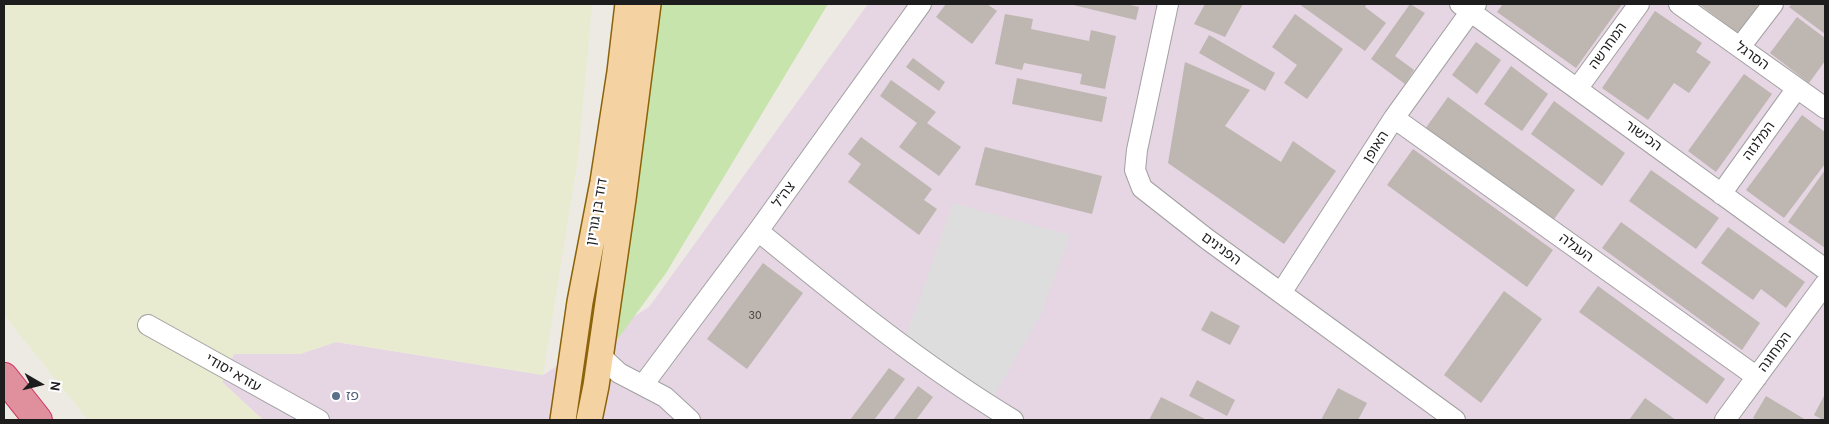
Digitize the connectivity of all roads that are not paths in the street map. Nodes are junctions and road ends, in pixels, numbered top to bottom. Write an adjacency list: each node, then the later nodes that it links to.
1 (628, 4): 26 (main road, דוד בן גוריון)
2 (648, 4): 20 (main road, דוד בן גוריון)
3 (921, 4): 15 (street, צה"ל)
4 (1168, 4): 18 (street, הפנינים)
5 (1639, 4): 11 (street, המחרשה)
6 (1679, 4): 9 (street, הסרגל)
7 (1773, 4): 9 (street)
8 (1469, 6): 11 (street, הכישור); 13 (street, האופן)
9 (1740, 47): 10 (street, הסרגל)
10 (1797, 88): 12 (street, הסרגל); 14 (street, המלגזה)
11 (1577, 89): 14 (street, הכישור)
12 (1825, 108)
13 (1394, 118): 18 (street, האופן); 22 (street, העגלה)
14 (1721, 194): 16 (street, הכישור)
15 (758, 232): 23 (street, צה"ל); 29 (street)
16 (1825, 269)
17 (1825, 284): 22 (street, המחוגה)
18 (1281, 293): 30 (street, הפנינים)
19 (148, 325): 25 (street, עזרא יסודי)
20 (604, 333): 23 (street); 27 (main road, דוד בן גוריון)
21 (4, 377): 24 (highway)
22 (1757, 377): 31 (street, המחוגה)
23 (643, 385): 28 (street)
24 (38, 420)
25 (319, 420)
26 (563, 420)
27 (589, 420)
28 (690, 420)
29 (1013, 420)
30 (1455, 420)
31 (1725, 420)

